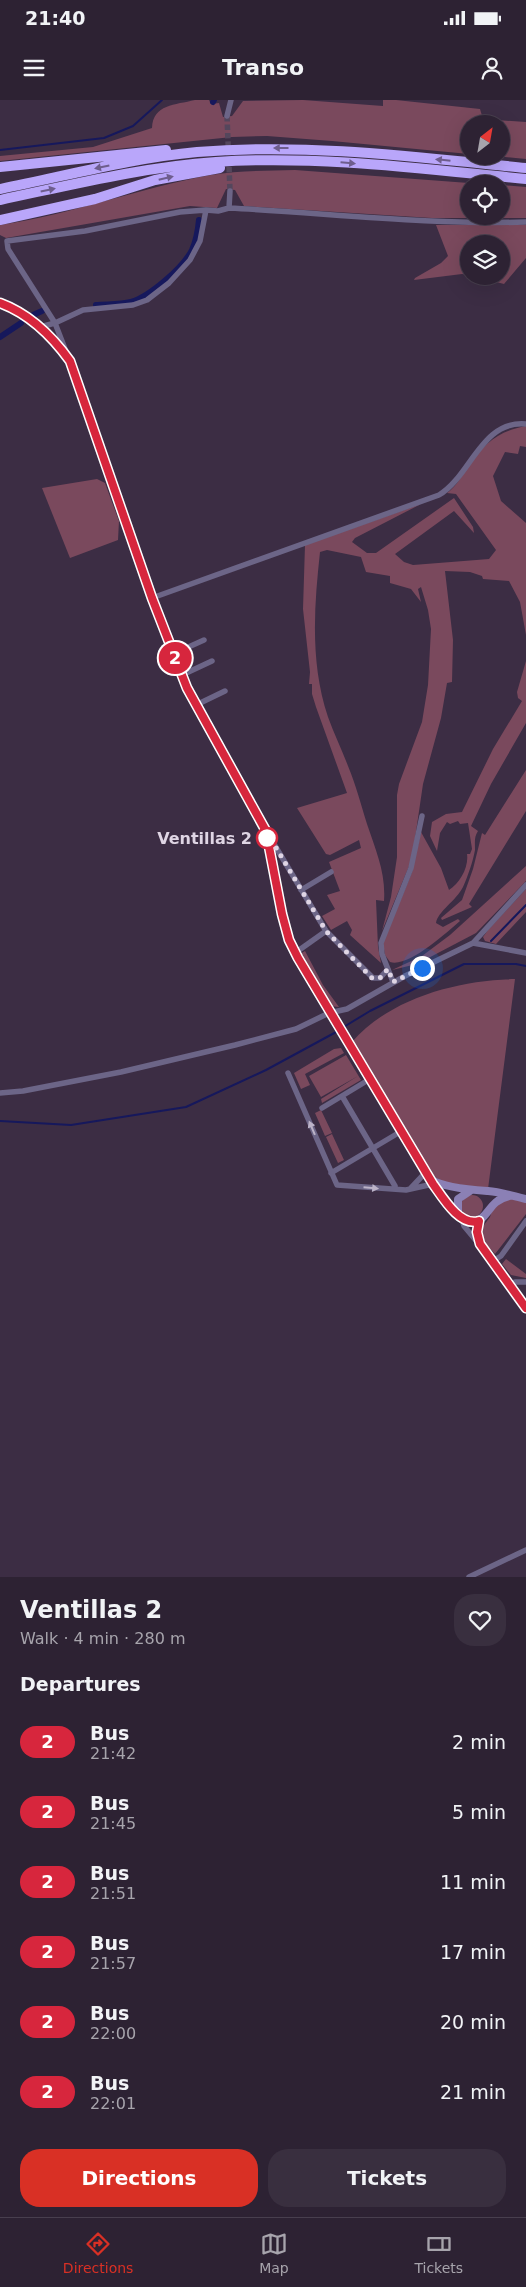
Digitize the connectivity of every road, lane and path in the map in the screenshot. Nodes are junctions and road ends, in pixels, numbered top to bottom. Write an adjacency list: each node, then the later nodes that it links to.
1 (231, 100): 2 (street)
2 (227, 116)
3 (215, 151): 5 (highway); 6 (highway, one-way to 3); 8 (highway, one-way to 8)
4 (271, 160): 7 (highway, one-way to 7); 10 (highway, one-way to 4); 13 (highway, one-way to 4)
5 (0, 167)
6 (526, 168)
7 (526, 179)
8 (0, 189)
9 (230, 191): 11 (street)
10 (0, 200)
11 (229, 208): 12 (street); 14 (street)
12 (206, 210): 16 (street); 16 (street)
13 (0, 220)
14 (526, 222)
15 (0, 303): 17 (street)
16 (55, 323): 17 (street); 18 (street)
17 (40, 327): 18 (street)
18 (70, 361): 20 (street)
19 (526, 424): 20 (street)
20 (152, 598): 22 (street)
21 (204, 640): 22 (street)
22 (173, 654): 24 (street)
23 (212, 661): 24 (street)
24 (182, 675): 26 (street)
25 (225, 690): 26 (street)
26 (196, 705): 28 (street)
27 (422, 816): 36 (street)
28 (266, 831): 31 (street); 34 (street)
29 (331, 872): 31 (street)
30 (526, 885): 33 (street)
31 (301, 890): 32 (street)
32 (326, 931): 34 (street); 36 (street)
33 (473, 943): 35 (street); 37 (street)
34 (295, 953): 38 (street)
35 (526, 953)
36 (388, 969): 37 (street)
37 (393, 982): 38 (street)
38 (330, 1015): 41 (street); 44 (street)
39 (288, 1072): 46 (street, one-way to 39)
40 (365, 1082): 42 (street)
41 (0, 1093)
42 (342, 1096): 43 (street); 45 (street)
43 (322, 1108)
44 (400, 1132): 45 (street); 47 (street)
45 (373, 1148): 46 (street); 48 (street)
46 (331, 1173): 49 (street, one-way to 49)
47 (430, 1178): 49 (street); 49 (street); 50 (street); 54 (street)
48 (395, 1186)
49 (408, 1190)
50 (474, 1192): 51 (street); 53 (street); 54 (street)
51 (509, 1196): 52 (street); 53 (street)
52 (526, 1199)
53 (487, 1210): 55 (street)
54 (460, 1216): 55 (street); 57 (street)
55 (479, 1221): 57 (street)
56 (526, 1221): 58 (street)
57 (480, 1244): 58 (street)
58 (493, 1260): 60 (street)
59 (526, 1282): 60 (street)
60 (510, 1284): 61 (street)
61 (526, 1308)
62 (526, 1550): 63 (street)
63 (469, 1577)

